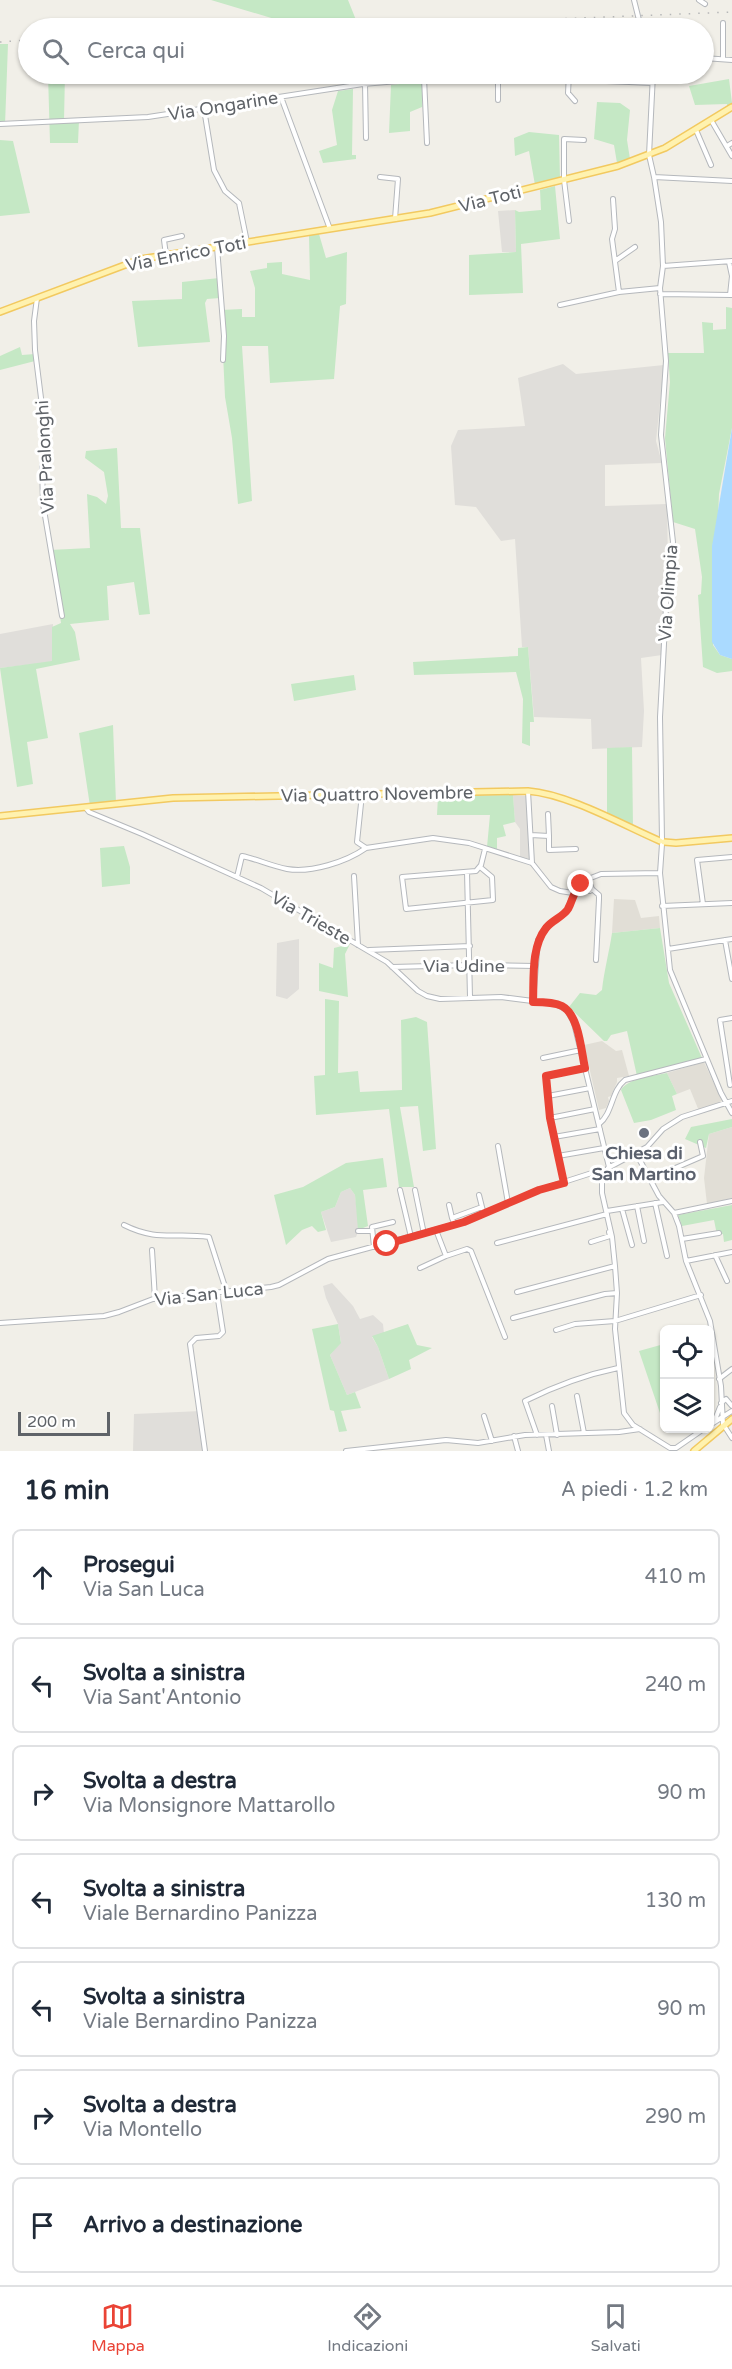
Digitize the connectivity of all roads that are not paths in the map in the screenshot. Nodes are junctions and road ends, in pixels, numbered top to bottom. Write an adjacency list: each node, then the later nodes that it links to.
1 (634, 0): 4 (street)
2 (699, 0): 3 (street)
3 (705, 4)
4 (638, 18)
5 (723, 23): 7 (street)
6 (714, 59): 7 (street)
7 (723, 59): 8 (street)
8 (732, 60)
9 (359, 84): 15 (street, Via Ongarine)
10 (365, 84): 23 (street)
11 (424, 84): 25 (street)
12 (498, 84): 16 (street)
13 (568, 84): 17 (street)
14 (652, 84): 28 (street, Via Olimpia)
15 (281, 97): 19 (street, Via Ongarine); 38 (street)
16 (498, 100)
17 (575, 101)
18 (732, 108): 20 (main road, Via Toti)
19 (204, 109): 21 (street, Via Ongarine); 40 (street)
20 (711, 120): 22 (main road, Via Toti); 27 (street)
21 (0, 124)
22 (696, 130): 28 (main road, Via Toti); 30 (street)
23 (366, 138)
24 (584, 140): 33 (street)
25 (427, 143)
26 (732, 143): 27 (street)
27 (727, 146): 29 (street)
28 (649, 155): 32 (street, Via Olimpia); 33 (main road, Via Toti)
29 (732, 156)
30 (711, 165)
31 (380, 177): 36 (street)
32 (654, 177): 34 (street); 46 (street, Via Olimpia)
33 (564, 180): 36 (main road, Via Toti); 37 (street)
34 (732, 181)
35 (613, 199): 44 (street)
36 (395, 219): 38 (main road, Via Toti)
37 (569, 221)
38 (329, 230): 40 (main road, Via Enrico Toti)
39 (182, 236): 43 (street)
40 (247, 242): 41 (main road, Via Enrico Toti)
41 (217, 247): 43 (main road, Via Enrico Toti); 54 (street)
42 (635, 247): 44 (street)
43 (166, 255): 51 (main road, Via Enrico Toti)
44 (615, 261): 48 (street)
45 (730, 262): 46 (street); 50 (street)
46 (663, 266): 47 (street, Via Olimpia)
47 (660, 288): 48 (street); 49 (street, Via Olimpia)
48 (619, 292): 52 (street)
49 (660, 294): 50 (street); 66 (street, Via Olimpia)
50 (731, 295)
51 (37, 298): 53 (main road, Via Enrico Toti); 55 (street, Via Pralonghi)
52 (560, 305)
53 (0, 312)
54 (223, 360)
55 (62, 616)
56 (528, 791): 57 (main road, Via Quattro Novembre); 63 (street); 66 (main road, Via Quattro Novembre)
57 (362, 794): 59 (main road, Via Quattro Novembre); 67 (street)
58 (85, 807): 59 (main road, Via Quattro Novembre); 61 (street, Via Trieste); 62 (main road)
59 (92, 807): 61 (street, Via Trieste)
60 (548, 814): 64 (street)
61 (98, 815): 76 (street, Via Trieste)
62 (0, 816)
63 (531, 836): 64 (street); 71 (street)
64 (549, 836): 69 (street)
65 (732, 838): 66 (main road, Via Quattro Novembre)
66 (662, 842): 74 (street, Via Olimpia)
67 (366, 848): 68 (street); 76 (street)
68 (485, 849): 71 (street); 72 (street)
69 (576, 849)
70 (732, 857): 83 (street)
71 (532, 863): 80 (street)
72 (480, 867): 73 (street); 82 (street)
73 (467, 872): 82 (street); 82 (street)
74 (660, 873): 77 (street); 84 (street, Via Olimpia)
75 (354, 876): 87 (street)
76 (237, 878): 87 (street, Via Trieste)
77 (588, 879): 78 (street); 79 (street)
78 (579, 886): 79 (street); 80 (street)
79 (592, 889): 91 (street)
80 (573, 893): 93 (street)
81 (732, 903): 83 (street)
82 (469, 904): 88 (street)
83 (703, 904): 84 (street)
84 (662, 906): 89 (street, Via Olimpia)
85 (732, 939): 86 (street)
86 (725, 940): 89 (street); 95 (street)
87 (358, 945): 90 (street, Via Trieste)
88 (470, 946): 90 (street); 92 (street)
89 (668, 949): 101 (street, Via Olimpia)
90 (368, 951): 94 (street, Via Trieste)
91 (596, 960)
92 (471, 965): 93 (street, Via Udine); 94 (street, Via Udine); 96 (street)
93 (535, 966): 97 (street)
94 (392, 967): 96 (street, Via Trieste)
95 (732, 978)
96 (470, 997): 97 (street, Via Trieste)
97 (533, 1002): 99 (street, Via Trieste)
98 (732, 1018): 103 (street)
99 (581, 1050): 100 (street); 102 (street)
100 (543, 1058)
101 (706, 1059): 105 (street, Via Olimpia); 112 (street)
102 (585, 1068): 104 (street); 106 (street)
103 (731, 1085): 105 (street)
104 (590, 1088): 106 (street); 109 (street)
105 (719, 1089): 108 (street, Via Olimpia)
106 (548, 1096): 111 (street)
107 (732, 1101): 108 (street, Via San Luca)
108 (726, 1103): 110 (street, Via Olimpia); 117 (street, Via San Luca)
109 (596, 1109): 111 (street); 112 (street)
110 (732, 1113)
111 (550, 1118): 113 (street)
112 (599, 1126): 113 (street); 116 (street)
113 (554, 1137): 119 (street)
114 (700, 1142): 123 (street)
115 (498, 1146): 130 (street)
116 (604, 1148): 118 (street); 119 (street)
117 (636, 1153): 120 (street, Via San Luca); 123 (street)
118 (606, 1155): 120 (street); 121 (street)
119 (558, 1156): 124 (street)
120 (614, 1164): 121 (street, Via San Luca)
121 (608, 1167): 122 (street, Via San Luca)
122 (602, 1173): 124 (street, Via San Luca); 136 (street)
123 (650, 1179): 129 (street)
124 (564, 1183): 130 (street, Via San Luca)
125 (400, 1190): 148 (street)
126 (415, 1190): 147 (street)
127 (479, 1195): 134 (street)
128 (732, 1201): 137 (street)
129 (663, 1202): 131 (street); 137 (street)
130 (508, 1203): 138 (street, Via San Luca)
131 (655, 1203): 133 (street); 159 (street)
132 (449, 1205): 139 (street)
133 (637, 1206): 135 (street); 150 (street)
134 (482, 1207): 138 (street); 139 (street)
135 (622, 1209): 136 (street); 153 (street)
136 (606, 1213): 151 (street); 152 (street); 161 (street)
137 (674, 1213): 149 (street)
138 (484, 1214): 142 (street, Via San Luca)
139 (452, 1218): 142 (street)
140 (393, 1222): 145 (street)
141 (124, 1225): 166 (street)
142 (455, 1225): 143 (street, Via San Luca)
143 (436, 1230): 147 (street, Via San Luca); 158 (street)
144 (358, 1231): 145 (street)
145 (370, 1231): 154 (street)
146 (719, 1233): 149 (street)
147 (424, 1234): 148 (street, Via San Luca)
148 (411, 1237): 154 (street, Via San Luca)
149 (682, 1239): 160 (street)
150 (644, 1241)
151 (591, 1242)
152 (497, 1243)
153 (632, 1245)
154 (374, 1247): 166 (street, Via San Luca)
155 (152, 1250): 169 (street)
156 (732, 1252): 157 (street)
157 (715, 1255): 160 (street); 163 (street)
158 (446, 1256): 162 (street); 174 (street)
159 (667, 1256)
160 (686, 1261): 168 (street)
161 (615, 1266): 164 (street); 167 (street)
162 (420, 1268)
163 (727, 1281)
164 (517, 1292)
165 (217, 1293): 166 (street, Via San Luca); 169 (street, Via San Luca); 196 (street)
166 (227, 1293)
167 (617, 1293): 170 (street); 171 (street)
168 (701, 1295): 171 (street); 177 (street)
169 (155, 1299): 172 (street, Via San Luca)
170 (513, 1318)
171 (615, 1321): 173 (street); 175 (street)
172 (0, 1323)
173 (556, 1330)
174 (505, 1337)
175 (618, 1368): 187 (street); 190 (street)
176 (732, 1369): 177 (street)
177 (719, 1379): 178 (street)
178 (721, 1388): 180 (street); 181 (street)
179 (577, 1396): 188 (street)
180 (721, 1405): 181 (street); 184 (street); 185 (street)
181 (731, 1405): 184 (street)
182 (552, 1406): 192 (street)
183 (484, 1416): 195 (street)
184 (726, 1417): 186 (main road)
185 (714, 1420)
186 (723, 1426): 194 (street); 200 (main road)
187 (641, 1429): 188 (street); 189 (street)
188 (584, 1433): 192 (street)
189 (698, 1433)
190 (537, 1435): 191 (street); 193 (street)
191 (546, 1435): 192 (street); 199 (street)
192 (557, 1435)
193 (514, 1436): 195 (street); 198 (street)
194 (732, 1438)
195 (492, 1441): 197 (street)
196 (205, 1451)
197 (346, 1451)
198 (518, 1451)
199 (549, 1451)
200 (694, 1451)

